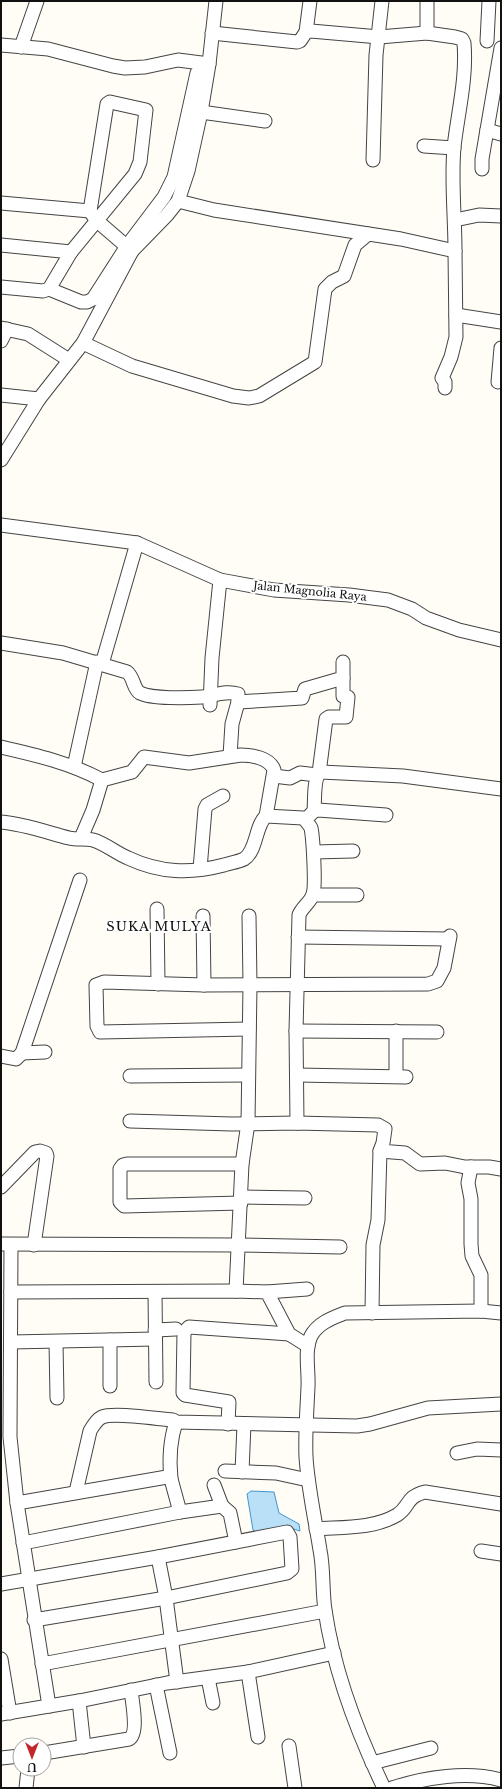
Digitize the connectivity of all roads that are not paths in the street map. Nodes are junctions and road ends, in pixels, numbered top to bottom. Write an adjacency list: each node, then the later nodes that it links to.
1 (37, 1): 15 (street)
2 (216, 1): 8 (street)
3 (310, 1): 7 (street)
4 (382, 1): 10 (street)
5 (427, 1): 9 (street)
6 (489, 1): 11 (street)
7 (306, 32): 8 (street); 10 (street)
8 (212, 33): 17 (street)
9 (427, 33): 10 (street); 12 (street)
10 (379, 37): 25 (street)
11 (487, 41): 12 (street); 14 (street)
12 (464, 43): 24 (street)
13 (1, 44): 15 (street)
14 (501, 44)
15 (21, 47): 17 (street)
16 (501, 48): 21 (street)
17 (209, 64): 19 (street)
18 (197, 73): 34 (street)
19 (201, 112): 20 (street); 27 (street)
20 (265, 121)
21 (487, 130): 22 (street); 26 (street)
22 (501, 134)
23 (424, 146): 24 (street)
24 (454, 148): 31 (street)
25 (373, 160)
26 (482, 169)
27 (178, 201): 32 (street); 34 (street)
28 (1, 203): 29 (street)
29 (93, 216): 29 (street); 34 (street); 36 (street)
30 (501, 216): 31 (street)
31 (455, 220): 35 (street)
32 (368, 234): 35 (street); 43 (street)
33 (1, 245): 36 (street)
34 (129, 249): 38 (street); 43 (street)
35 (455, 251): 39 (street)
36 (70, 252): 38 (street)
37 (1, 287): 38 (street)
38 (49, 289)
39 (456, 315): 40 (street); 47 (street)
40 (501, 322)
41 (4, 329): 42 (street); 45 (street)
42 (1, 341)
43 (83, 343): 45 (street)
44 (501, 348): 46 (street)
45 (70, 360): 49 (street)
46 (498, 382)
47 (445, 388)
48 (1, 395): 49 (street)
49 (39, 399): 50 (street)
50 (1, 459)
51 (1, 525): 52 (street, Jalan Magnolia Raya)
52 (137, 544): 53 (street, Jalan Magnolia Raya); 57 (street)
53 (220, 580): 54 (street, Jalan Magnolia Raya); 59 (street)
54 (501, 640)
55 (1, 643): 57 (street)
56 (343, 662): 58 (street)
57 (100, 663): 59 (street); 63 (street)
58 (343, 678): 60 (street); 64 (street)
59 (210, 700): 60 (street)
60 (238, 702): 62 (street)
61 (1, 747): 63 (street)
62 (230, 756): 65 (street); 66 (street)
63 (74, 767): 66 (street)
64 (318, 774): 65 (street); 67 (street); 70 (street)
65 (274, 776): 69 (street)
66 (102, 780): 73 (street)
67 (501, 789)
68 (223, 796): 76 (street)
69 (266, 816): 70 (street); 76 (street)
70 (310, 816): 71 (street); 75 (street)
71 (386, 816)
72 (1, 822): 73 (street)
73 (81, 838): 76 (street)
74 (353, 851): 75 (street)
75 (314, 852): 78 (street)
76 (200, 869)
77 (80, 880): 93 (street)
78 (313, 895): 79 (street); 83 (street)
79 (356, 895)
80 (157, 909): 84 (street)
81 (203, 916): 86 (street)
82 (249, 916): 87 (street)
83 (298, 937): 85 (street); 85 (street)
84 (158, 984): 86 (street); 88 (street)
85 (297, 984): 87 (street); 89 (street)
86 (204, 985): 87 (street)
87 (250, 985): 88 (street)
88 (249, 1029): 95 (street)
89 (296, 1031): 90 (street); 96 (street)
90 (396, 1031): 91 (street); 96 (street)
91 (437, 1032)
92 (45, 1052): 93 (street)
93 (22, 1053): 94 (street)
94 (1, 1056)
95 (248, 1075): 97 (street); 99 (street)
96 (297, 1075): 100 (street)
97 (130, 1076)
98 (130, 1121): 99 (street)
99 (248, 1123): 100 (street); 102 (street)
100 (297, 1123): 101 (street)
101 (380, 1151): 103 (street); 118 (street)
102 (242, 1164): 107 (street); 107 (street)
103 (472, 1167): 104 (street); 117 (street)
104 (501, 1169)
105 (1, 1187): 109 (street)
106 (305, 1198): 107 (street)
107 (241, 1200): 110 (street)
108 (6, 1245): 109 (street); 114 (street)
109 (34, 1245): 110 (street)
110 (237, 1245): 111 (street); 113 (street)
111 (340, 1247)
112 (307, 1289): 116 (street)
113 (236, 1291): 115 (street); 116 (street)
114 (11, 1292): 115 (street); 124 (street)
115 (155, 1292): 121 (street)
116 (267, 1292): 122 (street)
117 (481, 1311): 118 (street); 119 (street)
118 (372, 1313): 126 (street)
119 (501, 1313)
120 (176, 1329): 121 (street)
121 (155, 1334): 123 (street); 127 (street)
122 (289, 1334): 126 (street); 133 (street)
123 (110, 1340): 125 (street); 128 (street)
124 (11, 1342): 125 (street); 135 (street)
125 (56, 1342): 129 (street)
126 (308, 1346): 132 (street)
127 (156, 1382)
128 (110, 1386)
129 (57, 1398)
130 (501, 1404): 132 (street)
131 (176, 1422): 133 (street); 140 (street); 143 (street)
132 (305, 1423): 134 (street); 141 (street)
133 (228, 1424): 134 (street)
134 (244, 1424): 139 (street)
135 (6, 1437): 145 (street)
136 (501, 1450): 137 (street)
137 (457, 1453)
138 (225, 1471): 139 (street)
139 (242, 1472): 141 (street)
140 (171, 1479): 143 (street); 149 (street)
141 (308, 1480): 150 (street)
142 (214, 1485): 147 (street)
143 (76, 1492): 145 (street)
144 (415, 1495): 146 (street); 148 (street); 150 (street)
145 (17, 1503): 152 (street)
146 (501, 1504)
147 (222, 1506): 149 (street); 151 (street)
148 (501, 1510)
149 (180, 1512): 152 (street)
150 (316, 1529): 159 (street)
151 (236, 1542): 155 (street); 158 (street)
152 (23, 1543): 156 (street)
153 (481, 1551): 154 (street)
154 (501, 1554)
155 (158, 1558): 156 (street); 158 (street)
156 (28, 1580): 157 (street); 160 (street)
157 (1, 1584)
158 (166, 1598): 160 (street); 161 (street)
159 (325, 1611): 161 (street); 162 (street)
160 (34, 1620): 164 (street)
161 (172, 1638): 164 (street); 167 (street)
162 (334, 1653): 165 (street); 182 (street)
163 (1, 1659): 173 (street)
164 (42, 1664): 172 (street)
165 (248, 1672): 166 (street); 174 (street)
166 (208, 1678): 167 (street); 171 (street)
167 (177, 1682): 168 (street)
168 (156, 1685): 169 (street); 179 (street)
169 (131, 1690): 170 (street); 176 (street)
170 (79, 1701): 172 (street); 176 (street)
171 (213, 1703)
172 (49, 1706): 173 (street)
173 (6, 1713)
174 (258, 1737)
175 (289, 1746): 186 (street)
176 (84, 1747): 178 (street)
177 (431, 1748): 182 (street)
178 (52, 1752)
179 (170, 1753)
180 (12, 1757): 181 (street)
181 (1, 1758)
182 (372, 1763): 187 (street)
183 (27, 1777): 185 (street)
184 (501, 1780): 188 (street)
185 (26, 1788)
186 (295, 1788)
187 (384, 1788)
188 (392, 1788)

